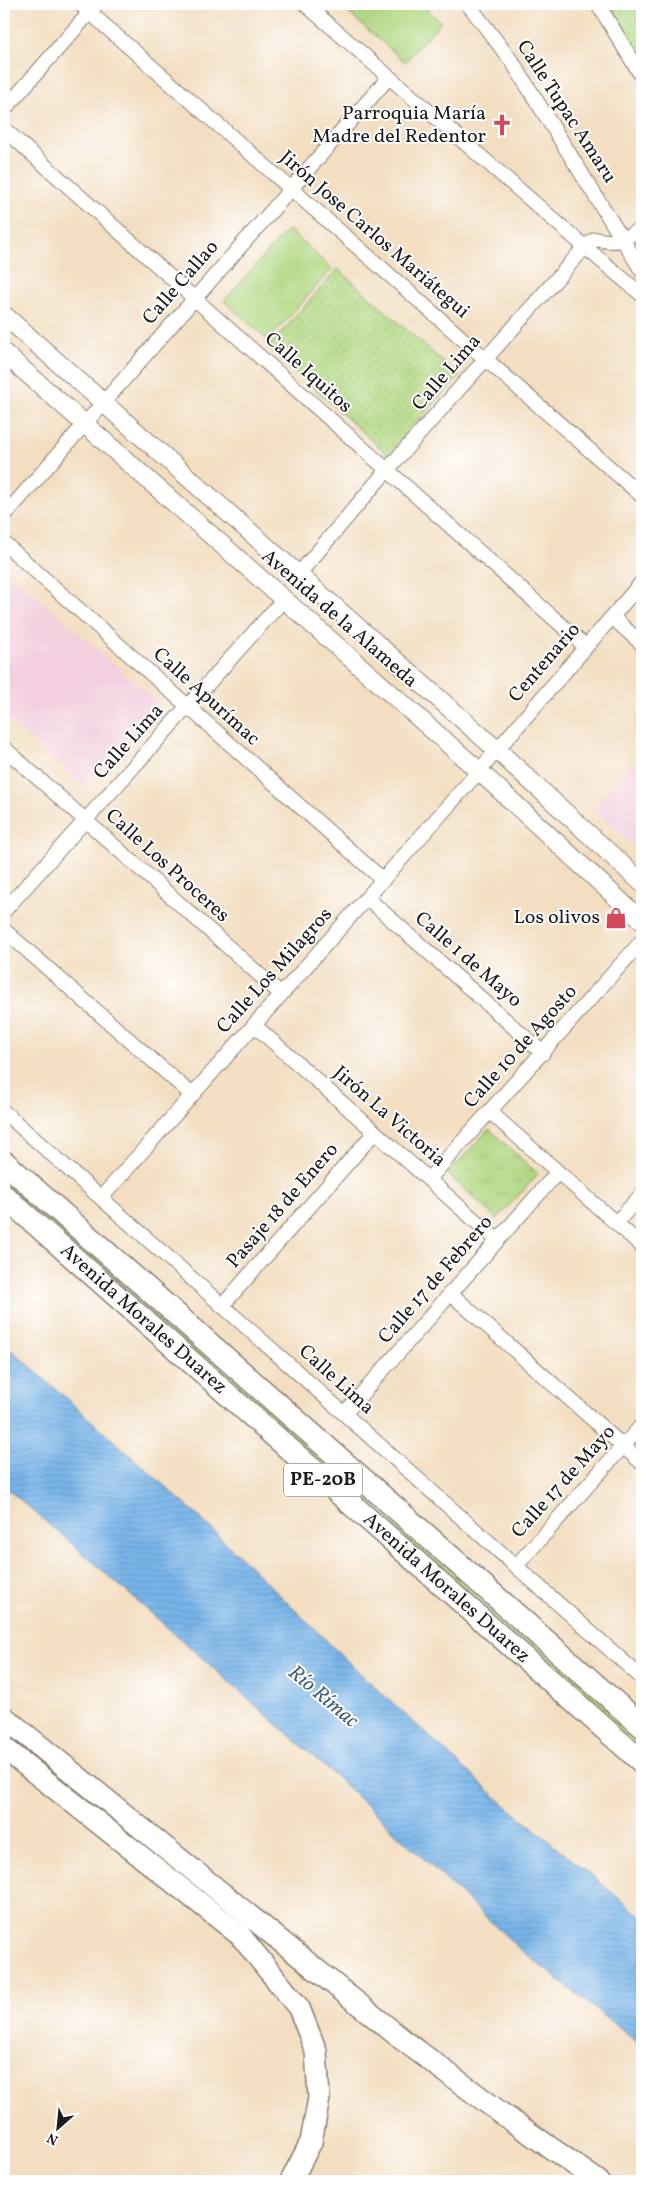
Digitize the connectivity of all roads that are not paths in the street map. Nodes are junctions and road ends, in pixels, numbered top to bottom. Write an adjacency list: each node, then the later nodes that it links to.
1 (305, 4): 5 (street)
2 (468, 4): 11 (street, Calle Tupac Amaru)
3 (600, 5): 6 (street)
4 (89, 7): 7 (street); 9 (street, Jirón Jose Carlos Mariátegui)
5 (389, 77): 9 (street, Calle Callao); 12 (street)
6 (642, 77)
7 (4, 110)
8 (4, 129): 15 (street, Calle Iquitos)
9 (291, 189): 15 (street, Calle Callao); 18 (street, Jirón Jose Carlos Mariátegui)
10 (642, 228): 11 (street)
11 (623, 239): 12 (street); 13 (street, Calle Tupac Amaru)
12 (585, 247): 14 (street); 18 (street, Calle Lima)
13 (642, 271)
14 (642, 294)
15 (195, 299): 19 (street, Calle Callao); 21 (street, Calle Iquitos)
16 (4, 315): 19 (street, Avenida de la Alameda)
17 (4, 353): 20 (street, Avenida de la Alameda)
18 (485, 359): 21 (street, Calle Lima); 22 (street, Jirón Jose Carlos Mariátegui)
19 (103, 402): 20 (street, Calle Callao); 25 (street, Avenida de la Alameda)
20 (84, 424): 23 (street, Calle Callao); 27 (street, Avenida de la Alameda)
21 (387, 470): 25 (street, Calle Lima); 30 (street, Calle Iquitos)
22 (642, 496)
23 (4, 516)
24 (4, 543): 31 (street, Calle Apurímac)
25 (298, 575): 33 (street, Avenida de la Alameda)
26 (642, 582): 28 (street, Centenario)
27 (284, 599): 31 (street, Calle Lima); 34 (street, Avenida de la Alameda)
28 (612, 617): 29 (street); 30 (street, Centenario)
29 (642, 644)
30 (586, 647): 33 (street, Centenario)
31 (187, 707): 35 (street, Calle Lima); 36 (street, Calle Apurímac)
32 (4, 748): 35 (street, Calle Los Proceres)
33 (497, 750): 34 (street, Centenario); 37 (street, Avenida de la Alameda)
34 (479, 771): 36 (street, Calle Los Milagros); 40 (street, Avenida de la Alameda)
35 (85, 820): 39 (street, Calle Lima); 43 (street, Calle Los Proceres)
36 (382, 880): 38 (street, Calle Los Milagros)
37 (642, 883)
38 (367, 898): 43 (street, Calle Los Milagros); 45 (street, Calle 1 de Mayo)
39 (4, 911)
40 (642, 921)
41 (4, 930): 46 (street)
42 (642, 941): 45 (street, Calle 10 de Agosto)
43 (281, 994): 44 (street, Calle Los Milagros)
44 (254, 1025): 46 (street, Calle Los Milagros); 49 (street, Jirón La Victoria)
45 (543, 1053): 48 (street, Calle 10 de Agosto)
46 (192, 1095): 55 (street, Calle Los Milagros)
47 (4, 1112): 55 (street, Calle Lima)
48 (490, 1112): 51 (street); 52 (street, Calle 10 de Agosto)
49 (375, 1132): 52 (street, Jirón La Victoria); 60 (street, Pasaje 18 de Enero)
50 (4, 1162): 67 (highway, Avenida Morales Duarez / PE-20B)
51 (558, 1172): 56 (street); 57 (street, Calle 17 de Febrero)
52 (429, 1179): 57 (street, Jirón La Victoria)
53 (642, 1194): 56 (street)
54 (4, 1196): 72 (highway, Avenida Morales Duarez / PE-20B)
55 (101, 1198): 60 (street, Calle Lima)
56 (616, 1224): 58 (street)
57 (498, 1240): 59 (street, Calle 17 de Febrero)
58 (642, 1246)
59 (450, 1294): 61 (street, Calle 17 de Febrero); 63 (street)
60 (222, 1306): 61 (street, Calle Lima)
61 (344, 1414): 65 (street, Calle Lima)
62 (642, 1425): 63 (street, Calle 17 de Mayo)
63 (623, 1446): 64 (street); 65 (street, Calle 17 de Mayo)
64 (642, 1462)
65 (516, 1566): 66 (street, Calle Lima)
66 (642, 1678)
67 (593, 1683): 68 (highway); 70 (highway, Avenida Morales Duarez / PE-20B)
68 (642, 1706)
69 (4, 1717): 74 (main road)
70 (642, 1726)
71 (4, 1748): 73 (main road)
72 (642, 1762)
73 (290, 2181)
74 (598, 2181)

